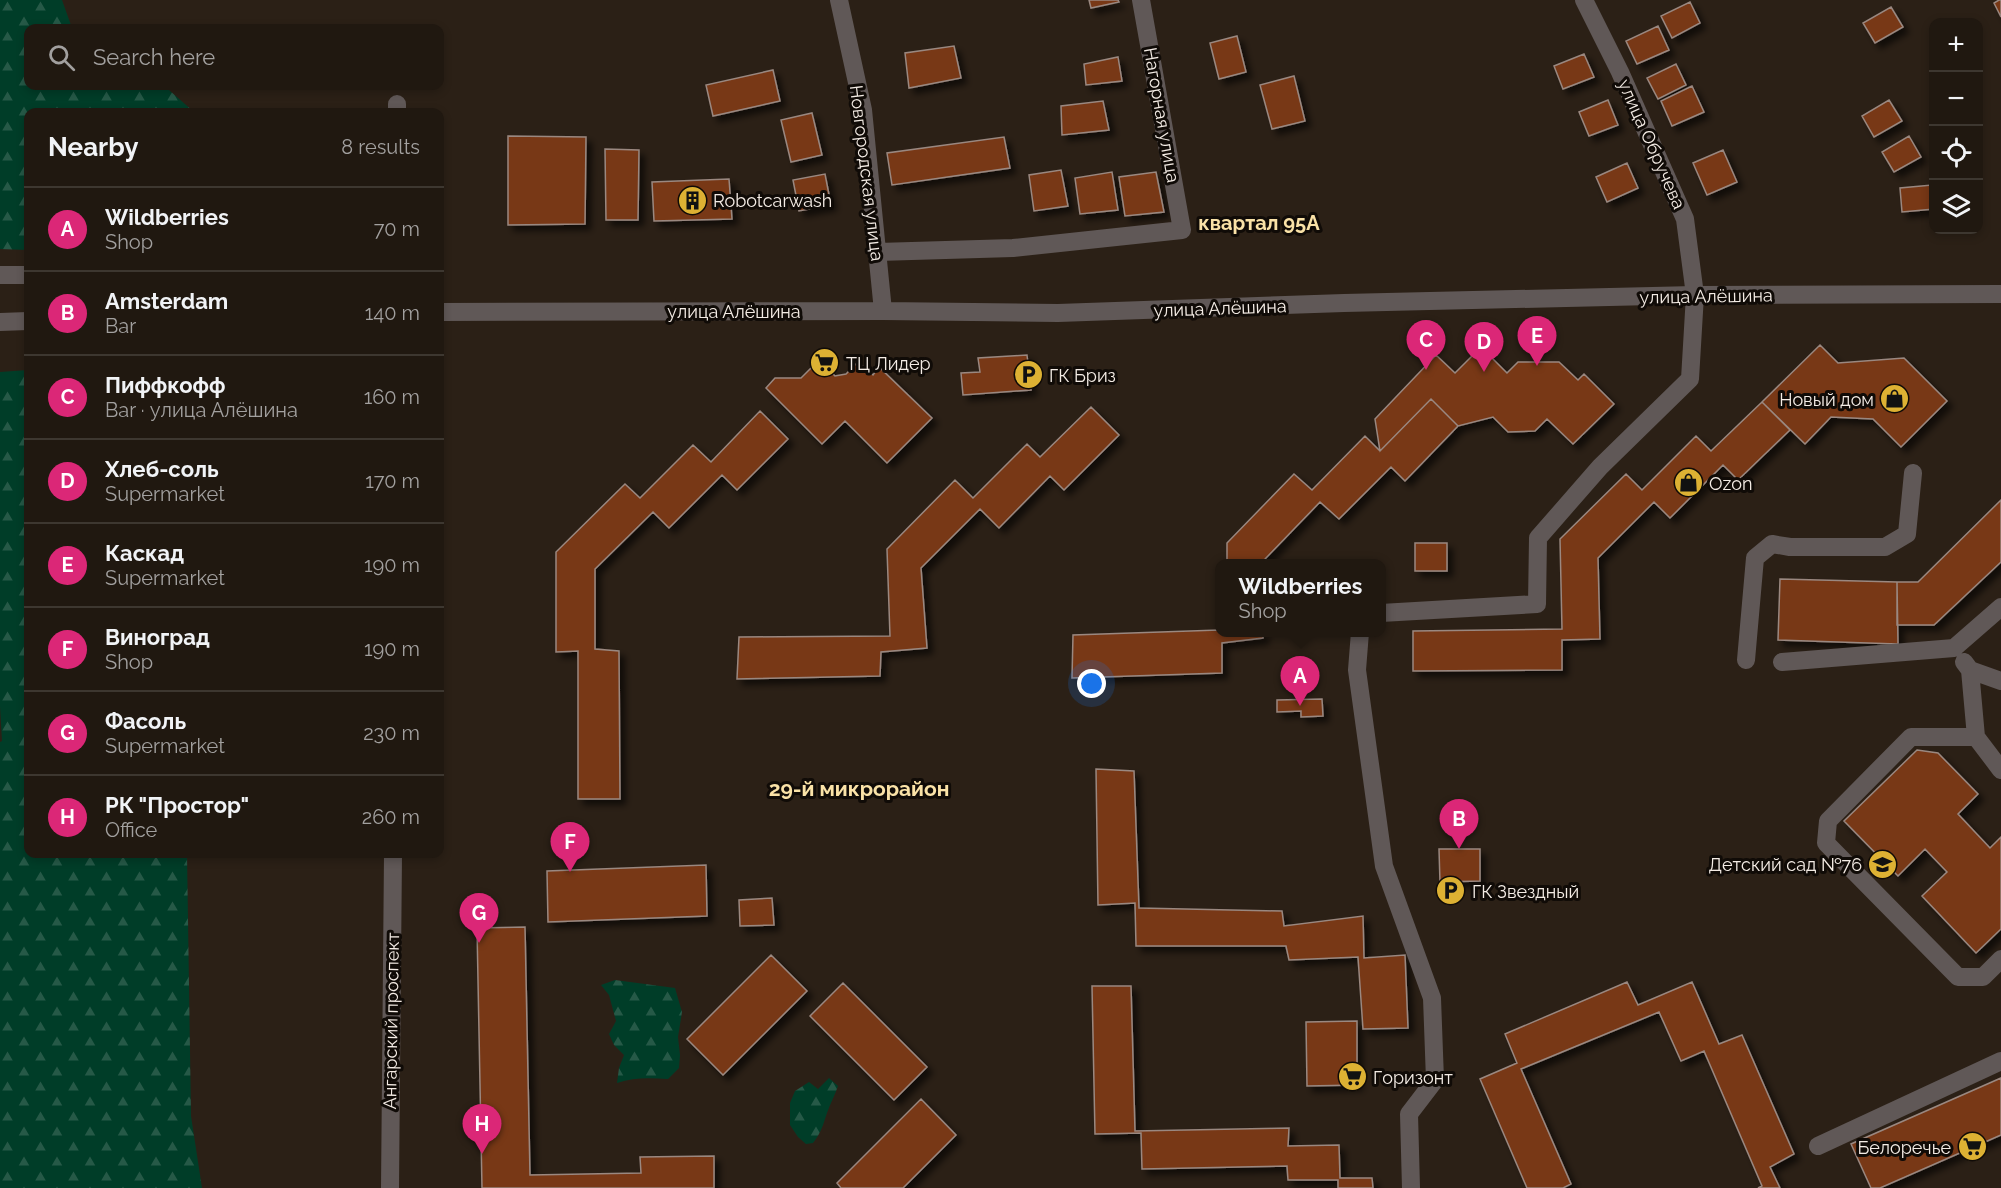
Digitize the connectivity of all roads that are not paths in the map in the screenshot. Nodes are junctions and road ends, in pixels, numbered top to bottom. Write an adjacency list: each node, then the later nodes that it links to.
1 (839, 0): 4 (street, Новгородская улица)
2 (1141, 0): 4 (street, Нагорная улица)
3 (1584, 0): 8 (street, улица Обручева)
4 (878, 252): 9 (street, Новгородская улица)
5 (0, 275): 6 (street)
6 (24, 275)
7 (2001, 294): 8 (street, улица Алёшина)
8 (1695, 295): 9 (street, улица Алёшина); 15 (street, улица Обручева)
9 (883, 311): 10 (street, улица Алёшина)
10 (444, 312)
11 (0, 321): 12 (street)
12 (24, 321)
13 (1913, 473): 18 (street)
14 (2001, 607): 17 (street)
15 (1386, 613)
16 (1360, 637): 29 (street)
17 (1954, 648): 19 (street); 20 (street)
18 (1746, 660)
19 (1782, 662)
20 (1970, 670): 21 (street); 22 (street)
21 (2001, 681)
22 (1976, 737): 23 (street); 25 (street)
23 (2001, 770)
24 (393, 858): 28 (street, Ангарский проспект)
25 (2001, 959)
26 (2001, 1061): 27 (street)
27 (1818, 1146)
28 (390, 1188)
29 (1411, 1188)

